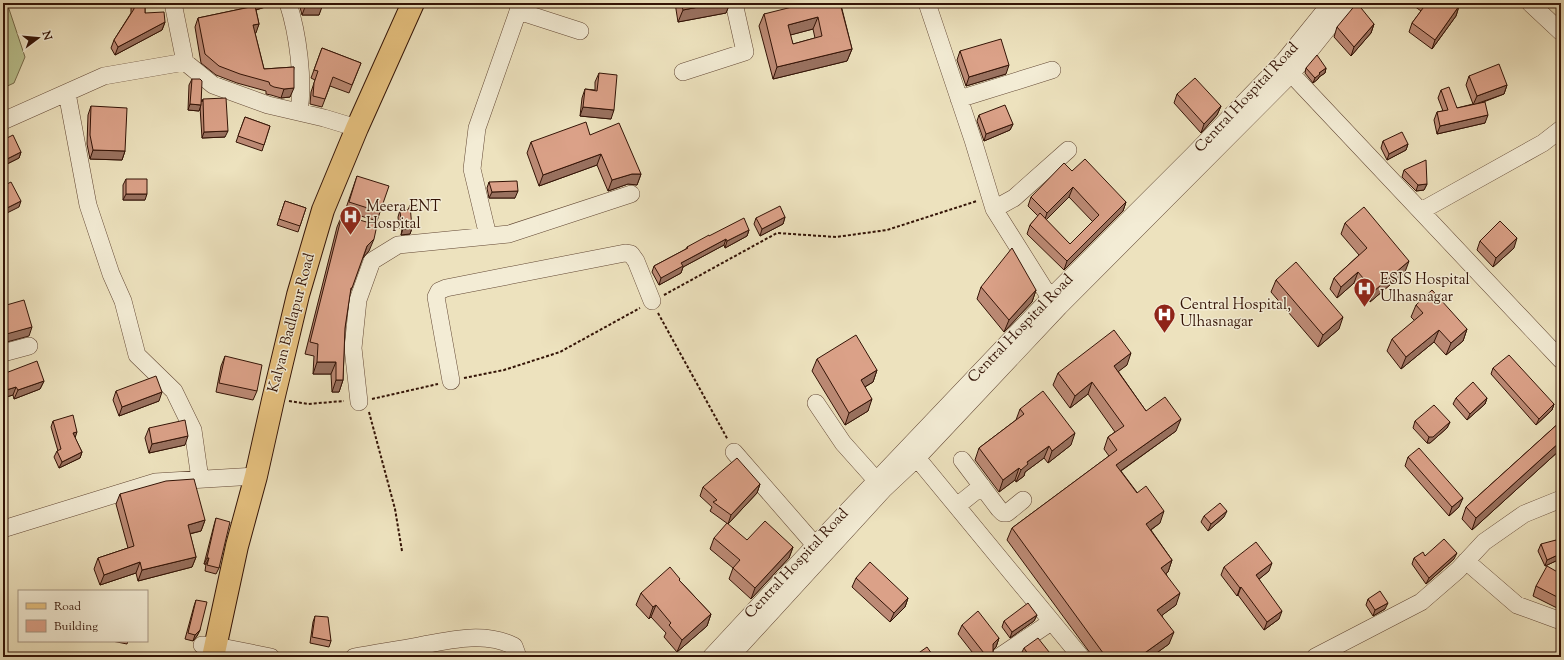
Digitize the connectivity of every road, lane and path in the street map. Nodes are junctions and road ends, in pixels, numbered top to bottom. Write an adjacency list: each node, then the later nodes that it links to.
1 (173, 3): 13 (street)
2 (288, 3): 19 (street)
3 (398, 3): 21 (main road, Kalyan Badlapur Road)
4 (413, 3): 21 (main road, Kalyan Badlapur Road)
5 (734, 3): 16 (street)
6 (927, 3): 18 (street)
7 (1331, 3): 14 (street, Central Hospital Road)
8 (1348, 3): 14 (street, Central Hospital Road)
9 (1530, 3): 12 (street)
10 (520, 7): 11 (street); 27 (street)
11 (580, 31)
12 (1561, 32)
13 (185, 62): 17 (street); 19 (street)
14 (1286, 68): 26 (street); 29 (street, Central Hospital Road)
15 (1052, 70): 18 (street)
16 (683, 72)
17 (67, 93): 20 (street); 41 (street)
18 (959, 99): 25 (street)
19 (299, 112): 21 (street)
20 (3, 121)
21 (350, 126): 34 (main road, Kalyan Badlapur Road); 40 (main road, Kalyan Badlapur Road)
22 (1561, 129): 26 (street)
23 (1068, 150): 25 (street)
24 (631, 194): 27 (street)
25 (991, 202): 28 (path); 29 (street)
26 (1421, 211): 32 (street)
27 (488, 236): 35 (street)
28 (652, 301): 33 (path); 33 (street); 37 (path)
29 (1054, 303): 38 (street, Central Hospital Road)
30 (29, 346): 31 (street)
31 (3, 353)
32 (1561, 360)
33 (451, 381): 35 (path)
34 (272, 400): 35 (path); 40 (main road, Kalyan Badlapur Road)
35 (363, 401): 49 (path)
36 (816, 403): 42 (street)
37 (734, 452): 48 (street)
38 (912, 453): 42 (street, Central Hospital Road); 46 (street); 48 (street, Central Hospital Road)
39 (962, 460): 43 (street)
40 (248, 476): 41 (street); 53 (main road, Kalyan Badlapur Road)
41 (200, 479): 47 (street)
42 (876, 480): 48 (street, Central Hospital Road)
43 (982, 486): 45 (street); 46 (street)
44 (1561, 499): 50 (street)
45 (1022, 500)
46 (957, 506): 52 (street)
47 (3, 529)
48 (819, 550): 57 (street, Central Hospital Road); 58 (street, Central Hospital Road)
49 (402, 551)
50 (1466, 561): 51 (street); 61 (street)
51 (1561, 621)
52 (1051, 622): 59 (street); 60 (street)
53 (208, 651): 54 (street)
54 (271, 657)
55 (354, 657): 56 (street)
56 (518, 657)
57 (711, 657)
58 (730, 657)
59 (999, 657)
60 (1081, 657)
61 (1315, 657)

